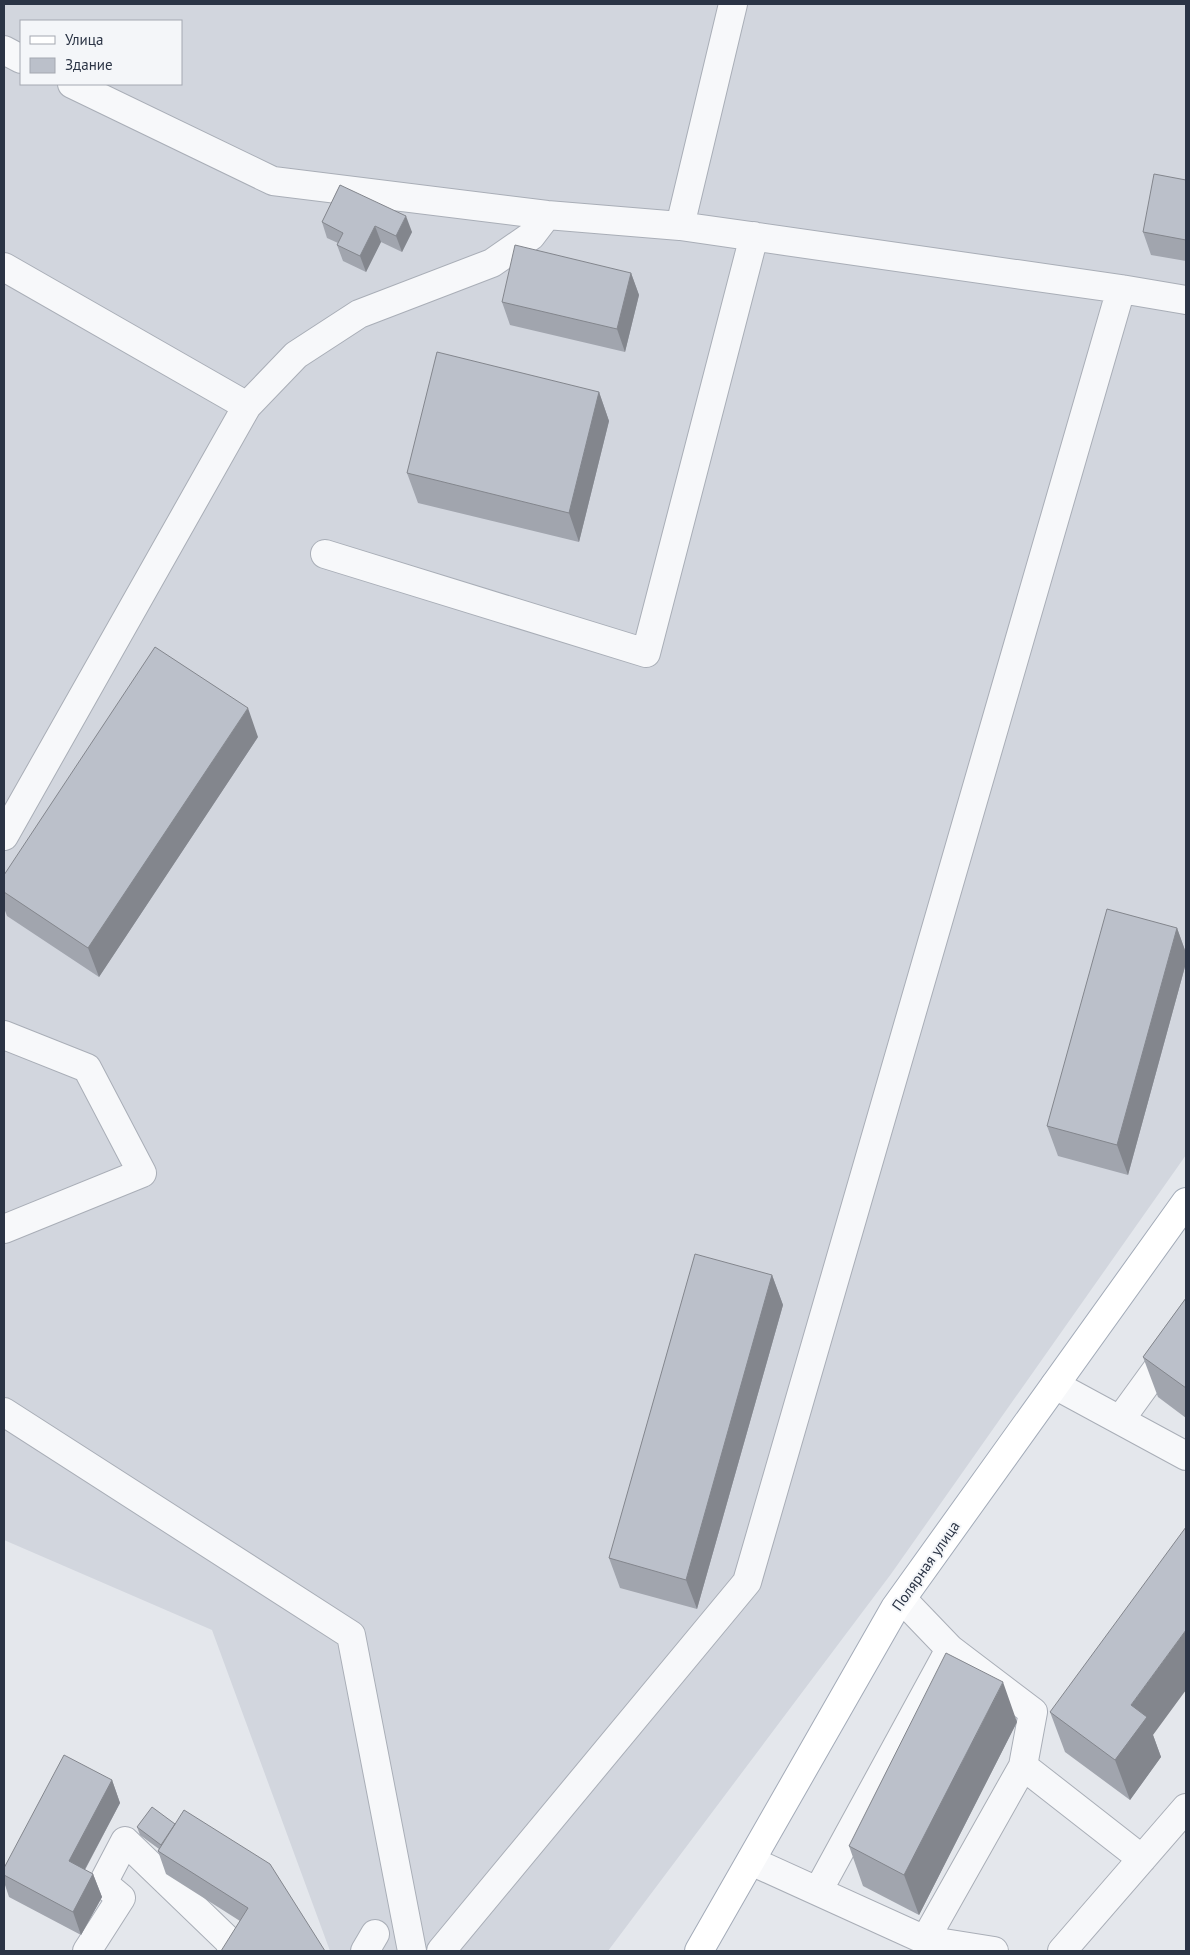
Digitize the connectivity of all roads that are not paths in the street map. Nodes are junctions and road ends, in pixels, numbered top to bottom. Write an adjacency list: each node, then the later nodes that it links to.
1 (733, 4): 6 (lane)
2 (4, 50): 3 (lane)
3 (20, 58)
4 (74, 85): 5 (lane)
5 (547, 215): 6 (lane); 11 (lane)
6 (680, 226): 7 (lane)
7 (754, 236): 9 (lane); 12 (lane)
8 (4, 267): 11 (lane)
9 (1121, 289): 10 (lane); 33 (lane)
10 (1186, 300)
11 (247, 406): 13 (lane)
12 (325, 554)
13 (4, 836)
14 (4, 1035): 16 (lane)
15 (1186, 1202): 18 (main road, Полярная улица)
16 (4, 1229)
17 (1186, 1329): 20 (lane)
18 (1055, 1385): 20 (lane); 22 (main road, Полярная улица)
19 (4, 1412): 32 (lane)
20 (1120, 1420): 21 (lane)
21 (1186, 1456)
22 (902, 1599): 23 (lane); 27 (main road, Полярная улица)
23 (950, 1649): 24 (lane); 28 (lane)
24 (1023, 1766): 26 (lane); 29 (lane)
25 (1186, 1808): 26 (lane)
26 (1142, 1859): 36 (lane)
27 (751, 1861): 28 (lane); 34 (main road, Полярная улица)
28 (818, 1891): 29 (lane)
29 (925, 1940): 35 (lane)
30 (87, 1951): 31 (lane)
31 (231, 1951)
32 (412, 1951)
33 (441, 1951)
34 (699, 1951)
35 (994, 1951)
36 (1062, 1951)

